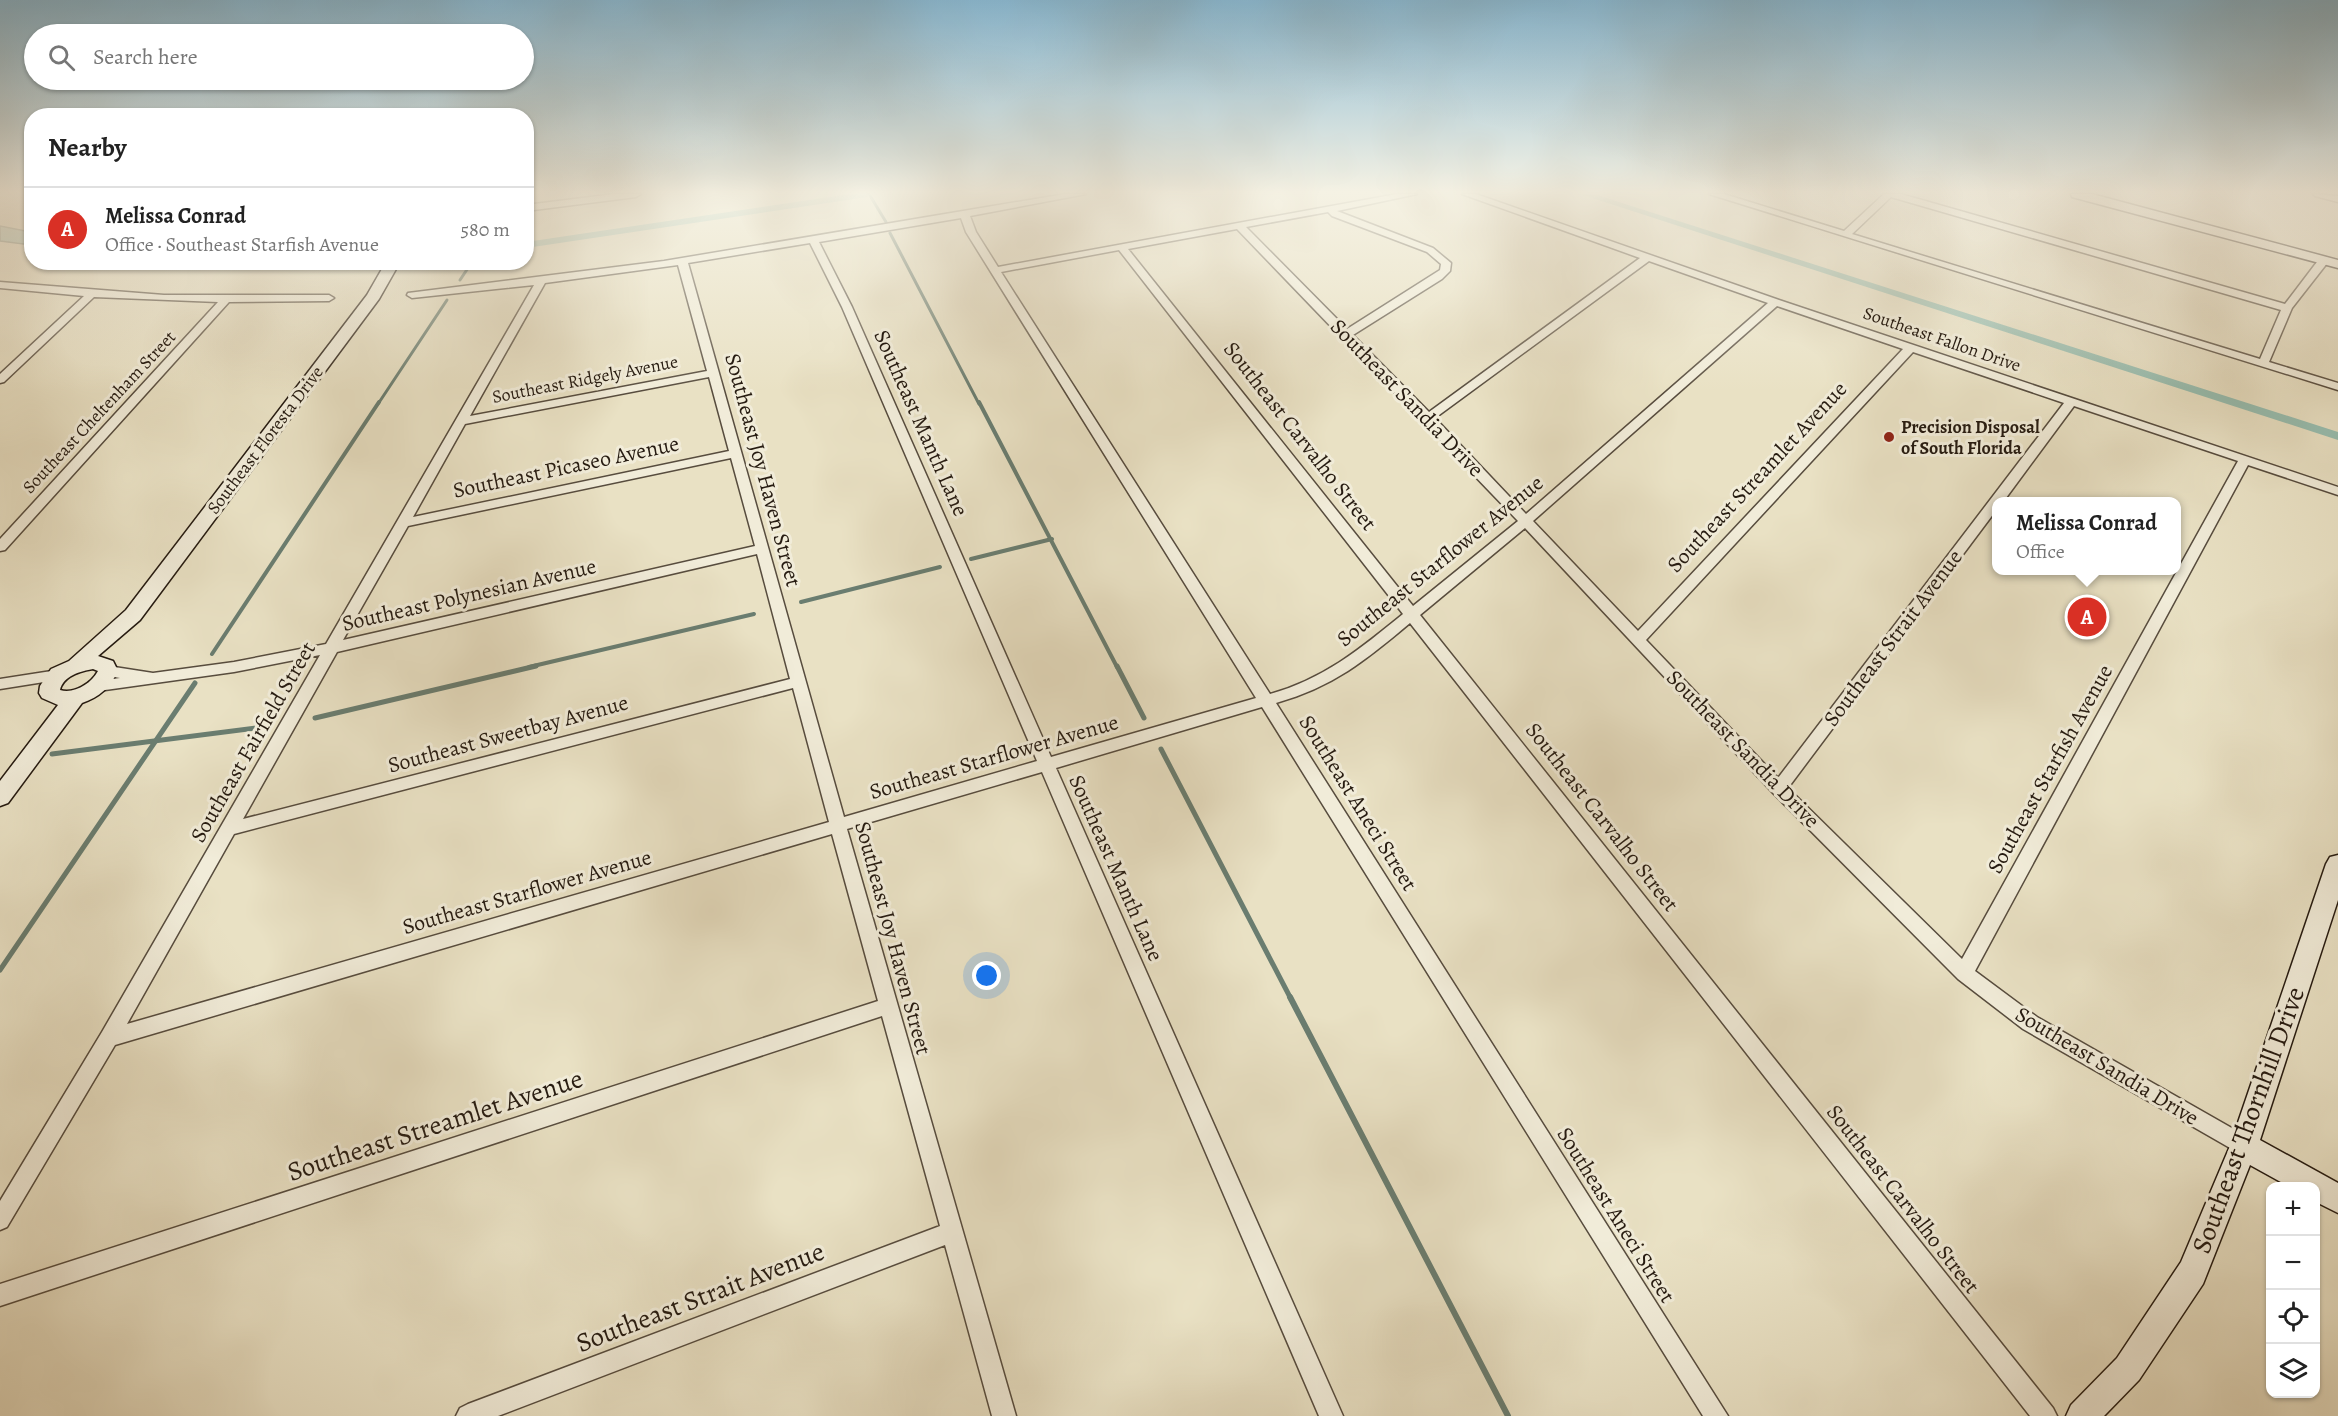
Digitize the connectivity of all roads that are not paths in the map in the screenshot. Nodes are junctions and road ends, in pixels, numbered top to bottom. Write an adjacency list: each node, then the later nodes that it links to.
1 (700, 260): 13 (street)
2 (823, 260): 53 (street, Southeast Manth Lane)
3 (989, 260): 16 (street, Southeast Aneci Street)
4 (1053, 260): 16 (street)
5 (1132, 260): 43 (street, Southeast Carvalho Street)
6 (1273, 260): 25 (street, Southeast Sandia Drive)
7 (1444, 260): 25 (street)
8 (1643, 260): 32 (street)
9 (1660, 260): 23 (street, Southeast Fallon Drive)
10 (1930, 260): 27 (street)
11 (2120, 260): 24 (street)
12 (2324, 260): 14 (street); 24 (street)
13 (683, 263): 17 (street); 28 (street, Southeast Joy Haven Street)
14 (2338, 264)
15 (389, 270): 44 (street, Southeast Floresta Drive)
16 (996, 270): 52 (street, Southeast Aneci Street)
17 (540, 283): 19 (street); 33 (street, Southeast Fairfield Street)
18 (0, 285): 20 (street)
19 (412, 295)
20 (90, 296): 22 (street); 29 (street)
21 (329, 298): 22 (street)
22 (225, 301): 41 (street, Southeast Cheltenham Street)
23 (1775, 302): 26 (street, Southeast Fallon Drive); 39 (street, Southeast Starflower Avenue)
24 (2287, 308): 27 (street)
25 (1345, 335): 32 (street, Southeast Sandia Drive)
26 (1911, 347): 31 (street, Southeast Fallon Drive); 45 (street, Southeast Streamlet Avenue)
27 (2263, 364): 30 (street)
28 (713, 373): 33 (street, Southeast Ridgely Avenue); 34 (street, Southeast Joy Haven Street)
29 (0, 380)
30 (2338, 387)
31 (2071, 402): 35 (street, Southeast Fallon Drive); 37 (street, Southeast Strait Avenue)
32 (1428, 418): 39 (street, Southeast Sandia Drive)
33 (464, 421): 40 (street, Southeast Fairfield Street)
34 (736, 453): 40 (street, Southeast Picaseo Avenue); 42 (street, Southeast Joy Haven Street)
35 (2244, 461): 36 (street, Southeast Fallon Drive); 60 (street, Southeast Starfish Avenue)
36 (2338, 491)
37 (1999, 497)
38 (1992, 507): 55 (street, Southeast Strait Avenue)
39 (1526, 521): 43 (street, Southeast Starflower Avenue); 45 (street, Southeast Sandia Drive)
40 (405, 523): 46 (street, Southeast Fairfield Street)
41 (0, 547)
42 (761, 549): 46 (street, Southeast Polynesian Avenue); 49 (street, Southeast Joy Haven Street)
43 (1412, 613): 52 (street, Southeast Starflower Avenue); 74 (street, Southeast Carvalho Street)
44 (133, 615): 47 (street, Southeast Floresta Drive); 48 (street, Southeast Floresta Drive)
45 (1638, 640): 55 (street, Southeast Sandia Drive)
46 (332, 648): 48 (street, Southeast Polynesian Avenue); 58 (street, Southeast Fairfield Street)
47 (77, 665): 48 (street); 51 (street)
48 (104, 674): 51 (street)
49 (798, 682): 57 (street, Southeast Joy Haven Street); 58 (street, Southeast Sweetbay Avenue)
50 (0, 684): 51 (street)
51 (60, 690): 54 (street); 56 (street)
52 (1268, 702): 53 (street, Southeast Starflower Avenue); 73 (street, Southeast Aneci Street)
53 (1047, 766): 57 (street, Southeast Starflower Avenue); 72 (street, Southeast Manth Lane)
54 (0, 772)
55 (1779, 789): 60 (street, Southeast Sandia Drive)
56 (0, 797)
57 (839, 824): 61 (street, Southeast Joy Haven Street); 62 (street, Southeast Starflower Avenue)
58 (229, 829): 62 (street, Southeast Fairfield Street)
59 (2338, 864): 63 (street, Southeast Thornhill Drive)
60 (1964, 973): 63 (street, Southeast Sandia Drive)
61 (888, 1006): 68 (street, Southeast Joy Haven Street); 69 (street, Southeast Streamlet Avenue)
62 (109, 1038): 67 (street, Southeast Fairfield Street)
63 (2244, 1146): 64 (street, Southeast Sandia Drive); 75 (street, Southeast Thornhill Drive)
64 (2308, 1182)
65 (2320, 1189): 66 (street, Southeast Sandia Drive)
66 (2338, 1199)
67 (0, 1220)
68 (952, 1232): 70 (street, Southeast Strait Avenue); 71 (street, Southeast Joy Haven Street)
69 (0, 1295)
70 (468, 1416)
71 (1004, 1416)
72 (1331, 1416)
73 (1716, 1416)
74 (2045, 1416)
75 (2082, 1416)

